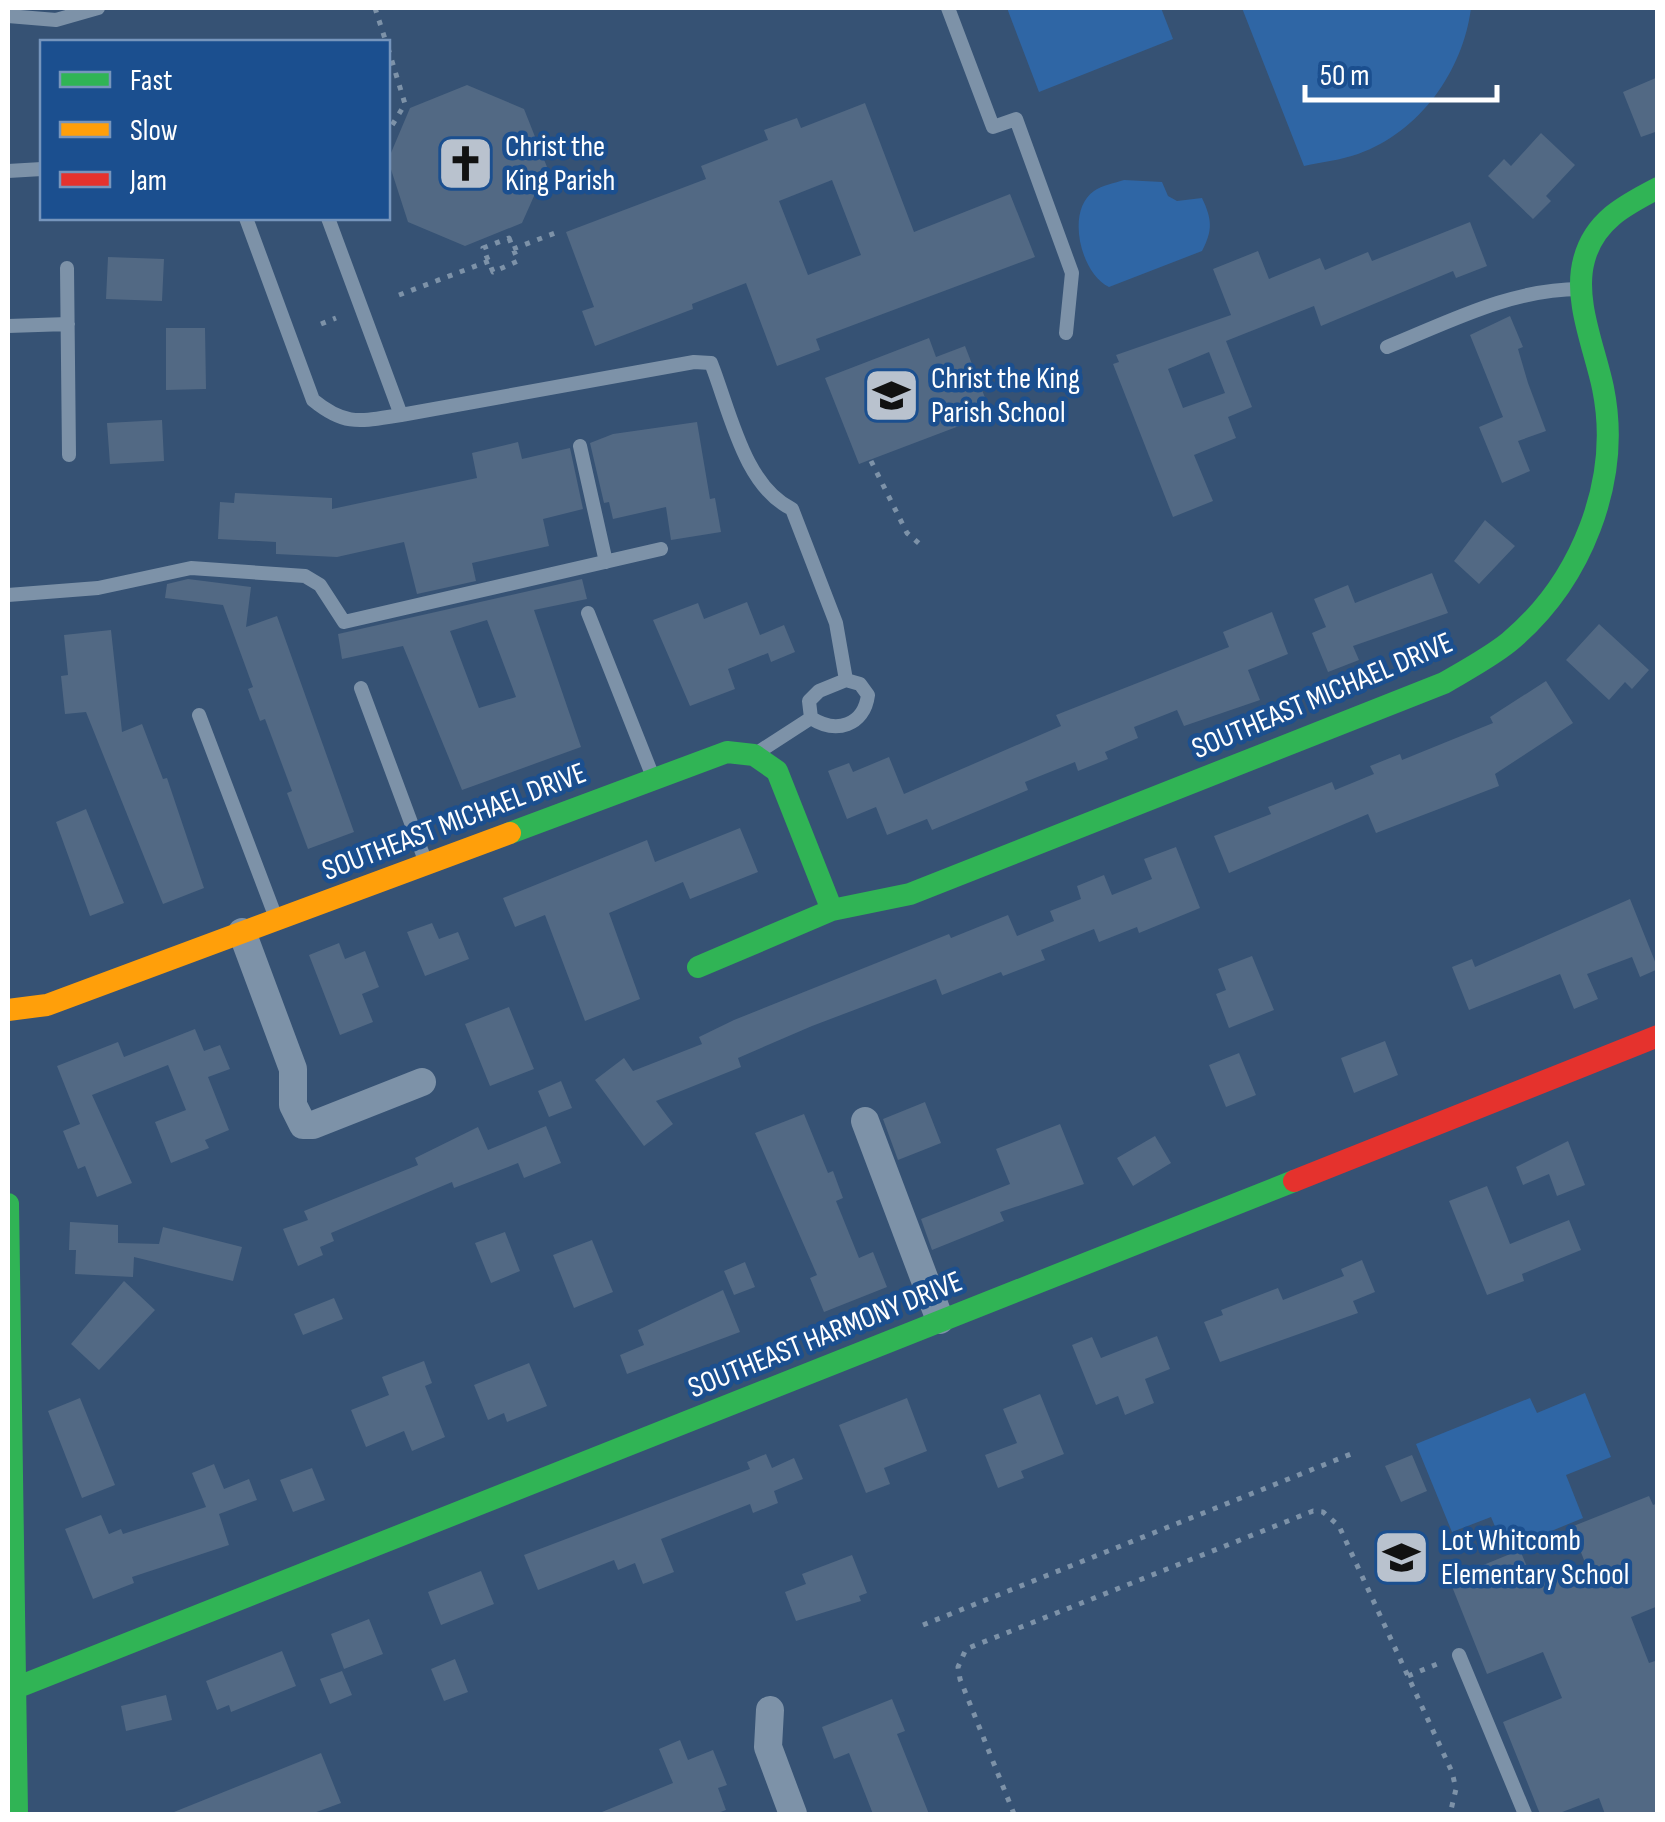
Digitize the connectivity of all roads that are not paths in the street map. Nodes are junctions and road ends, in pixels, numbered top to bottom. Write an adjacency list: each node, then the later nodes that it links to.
1 (98, 8): 3 (lane)
2 (948, 8): 13 (lane)
3 (8, 16)
4 (8, 170): 5 (lane)
5 (40, 170)
6 (1658, 188): 10 (street, SOUTHEAST MICHAEL DRIVE)
7 (247, 220): 15 (lane)
8 (329, 220): 15 (lane)
9 (66, 268): 11 (lane)
10 (1580, 289): 14 (lane); 29 (street, SOUTHEAST MICHAEL DRIVE)
11 (68, 324): 12 (lane); 17 (lane)
12 (8, 326)
13 (1066, 333)
14 (1387, 347)
15 (401, 415): 22 (lane)
16 (580, 446): 19 (lane)
17 (69, 456)
18 (660, 549): 19 (lane)
19 (606, 562): 20 (lane)
20 (8, 595)
21 (588, 613): 27 (lane)
22 (846, 680): 25 (lane); 25 (lane)
23 (361, 688): 28 (lane)
24 (198, 714): 30 (lane)
25 (811, 718): 26 (lane)
26 (754, 755): 27 (street, SOUTHEAST MICHAEL DRIVE); 29 (street)
27 (653, 778): 28 (street, SOUTHEAST MICHAEL DRIVE)
28 (426, 864): 30 (street, SOUTHEAST MICHAEL DRIVE)
29 (832, 910): 32 (street, SOUTHEAST MICHAEL DRIVE)
30 (276, 919): 31 (street, SOUTHEAST MICHAEL DRIVE)
31 (242, 932): 33 (street, SOUTHEAST MICHAEL DRIVE); 35 (street)
32 (698, 967)
33 (8, 1010)
34 (1658, 1036): 38 (street, SOUTHEAST HARMONY DRIVE)
35 (422, 1082)
36 (865, 1121): 38 (street)
37 (8, 1204): 39 (street)
38 (940, 1320): 41 (street, SOUTHEAST HARMONY DRIVE)
39 (10, 1463): 41 (street)
40 (1459, 1655): 45 (lane)
41 (11, 1690): 43 (street)
42 (770, 1710): 44 (street)
43 (17, 1814)
44 (793, 1814)
45 (1524, 1814)

